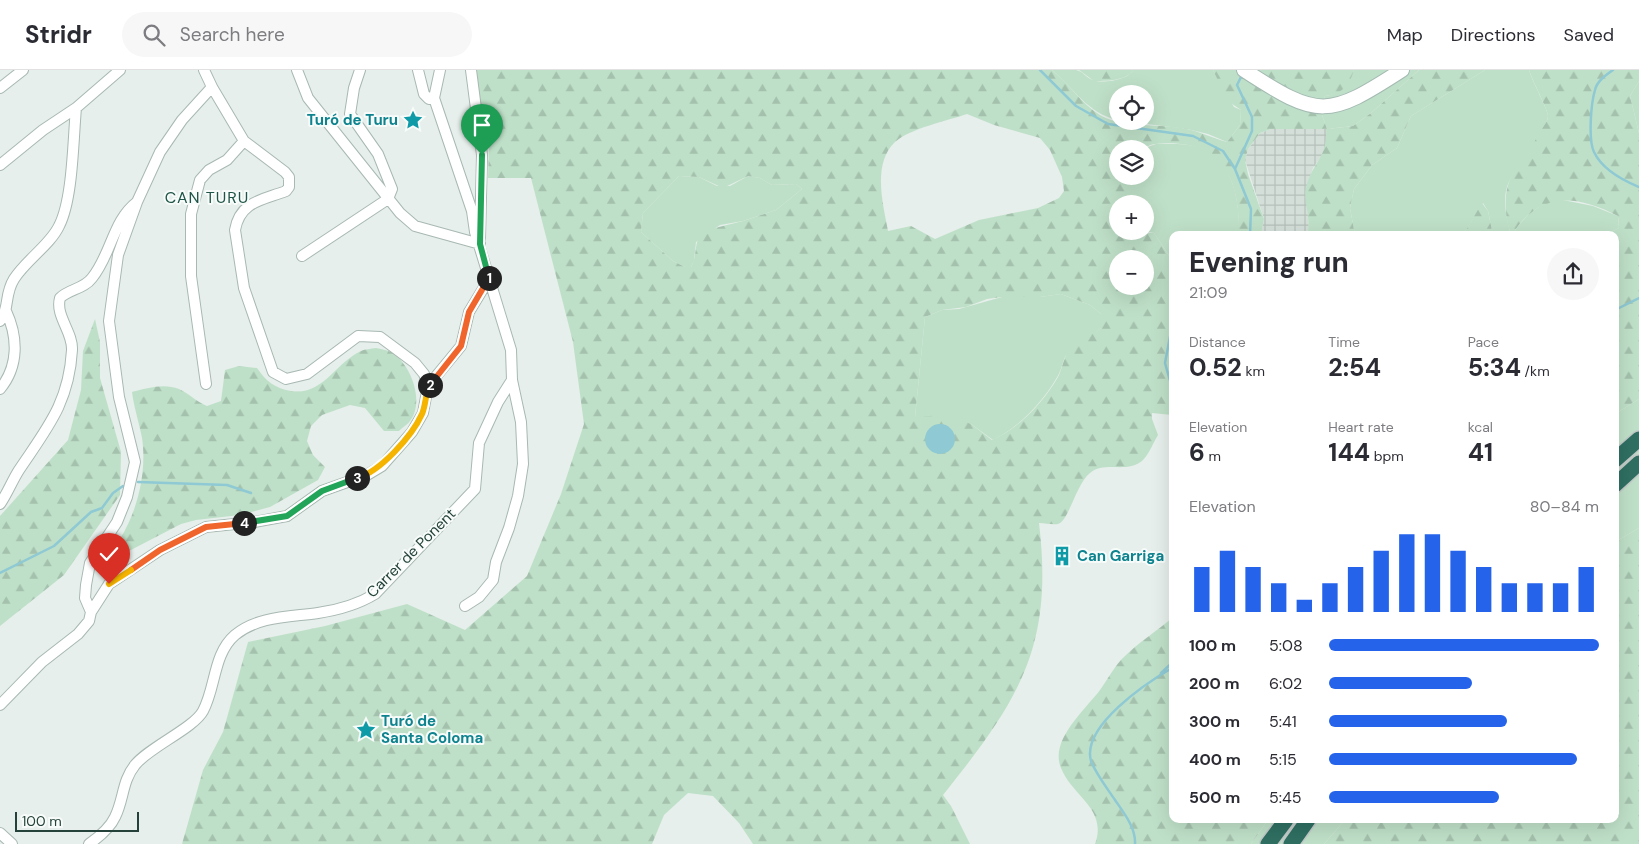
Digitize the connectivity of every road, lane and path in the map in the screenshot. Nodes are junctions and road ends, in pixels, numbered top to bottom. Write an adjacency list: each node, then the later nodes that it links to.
1 (23, 70): 12 (street)
2 (120, 70): 14 (street)
3 (204, 70): 11 (street)
4 (297, 70): 17 (street)
5 (360, 70): 17 (street)
6 (418, 70): 13 (street)
7 (440, 70): 13 (street)
8 (471, 70): 19 (street)
9 (1402, 70): 10 (street)
10 (1247, 72)
11 (212, 87): 15 (street); 18 (street)
12 (0, 88)
13 (434, 98): 19 (street)
14 (76, 108): 16 (street); 22 (street)
15 (244, 141): 25 (street); 26 (street)
16 (0, 165)
17 (388, 199): 19 (street); 20 (street)
18 (137, 202): 32 (street); 33 (street)
19 (480, 244): 21 (street)
20 (302, 256)
21 (489, 279): 24 (street); 26 (street)
22 (6, 311): 23 (street); 27 (street)
23 (0, 321)
24 (512, 380): 35 (street); 42 (street, Carrer de Ponent)
25 (206, 384)
26 (428, 386): 34 (street)
27 (0, 389)
28 (1639, 440): 29 (highway)
29 (1619, 457)
30 (1639, 463): 31 (highway)
31 (1619, 480)
32 (0, 504)
33 (86, 585): 34 (street); 36 (street)
34 (106, 588): 36 (street)
35 (465, 606)
36 (91, 612): 37 (street)
37 (0, 705)
38 (1284, 823): 43 (highway)
39 (1306, 823): 44 (highway)
40 (0, 833): 41 (street)
41 (12, 844)
42 (89, 844)
43 (1268, 844)
44 (1291, 844)

